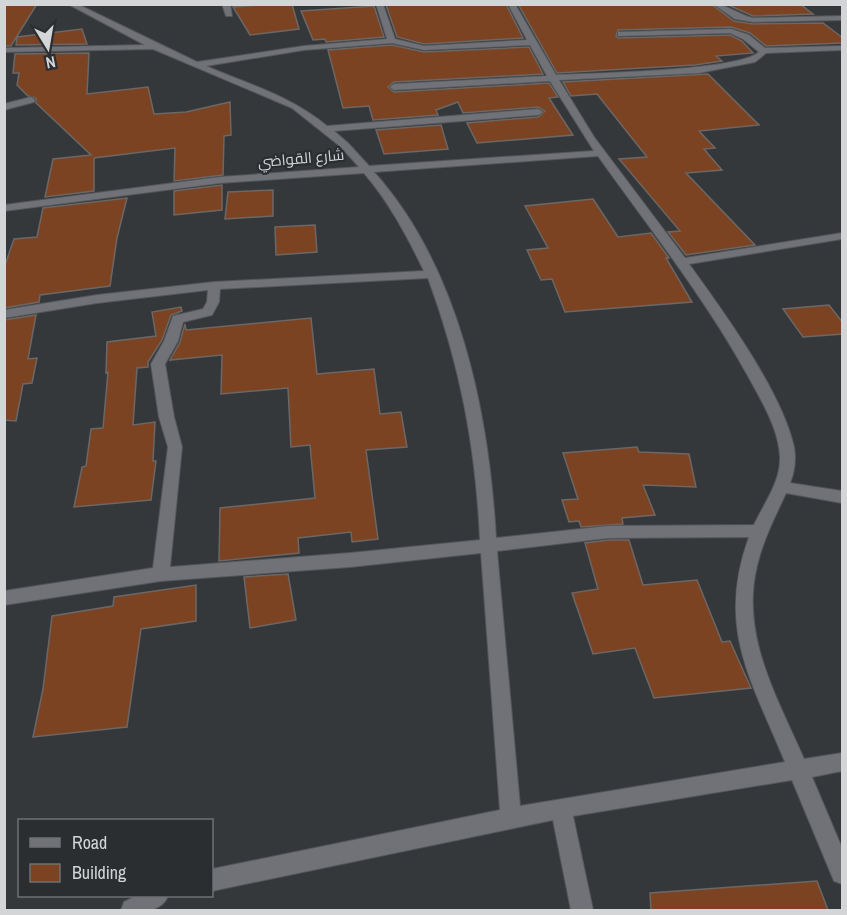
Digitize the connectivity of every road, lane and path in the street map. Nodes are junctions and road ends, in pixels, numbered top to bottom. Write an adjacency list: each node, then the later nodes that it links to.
1 (71, 4): 11 (street)
2 (226, 4): 6 (street)
3 (379, 4): 9 (street)
4 (511, 4): 10 (street)
5 (716, 4): 7 (street)
6 (229, 14)
7 (843, 18)
8 (621, 34): 14 (street)
9 (392, 41): 10 (street); 15 (street)
10 (532, 42): 16 (street)
11 (153, 47): 13 (street); 15 (street)
12 (843, 48): 14 (street)
13 (4, 50)
14 (763, 51): 16 (street)
15 (196, 64): 21 (street)
16 (555, 79): 17 (street); 22 (street)
17 (394, 87)
18 (31, 100): 19 (street)
19 (4, 107)
20 (538, 112): 21 (street)
21 (327, 129): 23 (street)
22 (601, 153): 23 (street, شارع القواضي); 26 (street)
23 (368, 168): 24 (street, شارع القواضي); 27 (street)
24 (4, 208)
25 (843, 236): 26 (street)
26 (682, 262): 30 (street)
27 (432, 274): 28 (street); 33 (street)
28 (214, 286): 29 (street); 34 (street)
29 (4, 314)
30 (782, 487): 31 (street); 32 (street)
31 (843, 496)
32 (760, 531): 33 (street); 37 (street)
33 (488, 546): 34 (street); 39 (street)
34 (161, 574): 35 (street)
35 (4, 598)
36 (843, 762): 37 (street)
37 (798, 770): 38 (street); 40 (street)
38 (561, 808): 39 (street); 44 (street)
39 (511, 819): 41 (street)
40 (843, 873)
41 (213, 880)
42 (156, 897): 43 (street)
43 (132, 910)
44 (582, 910)

